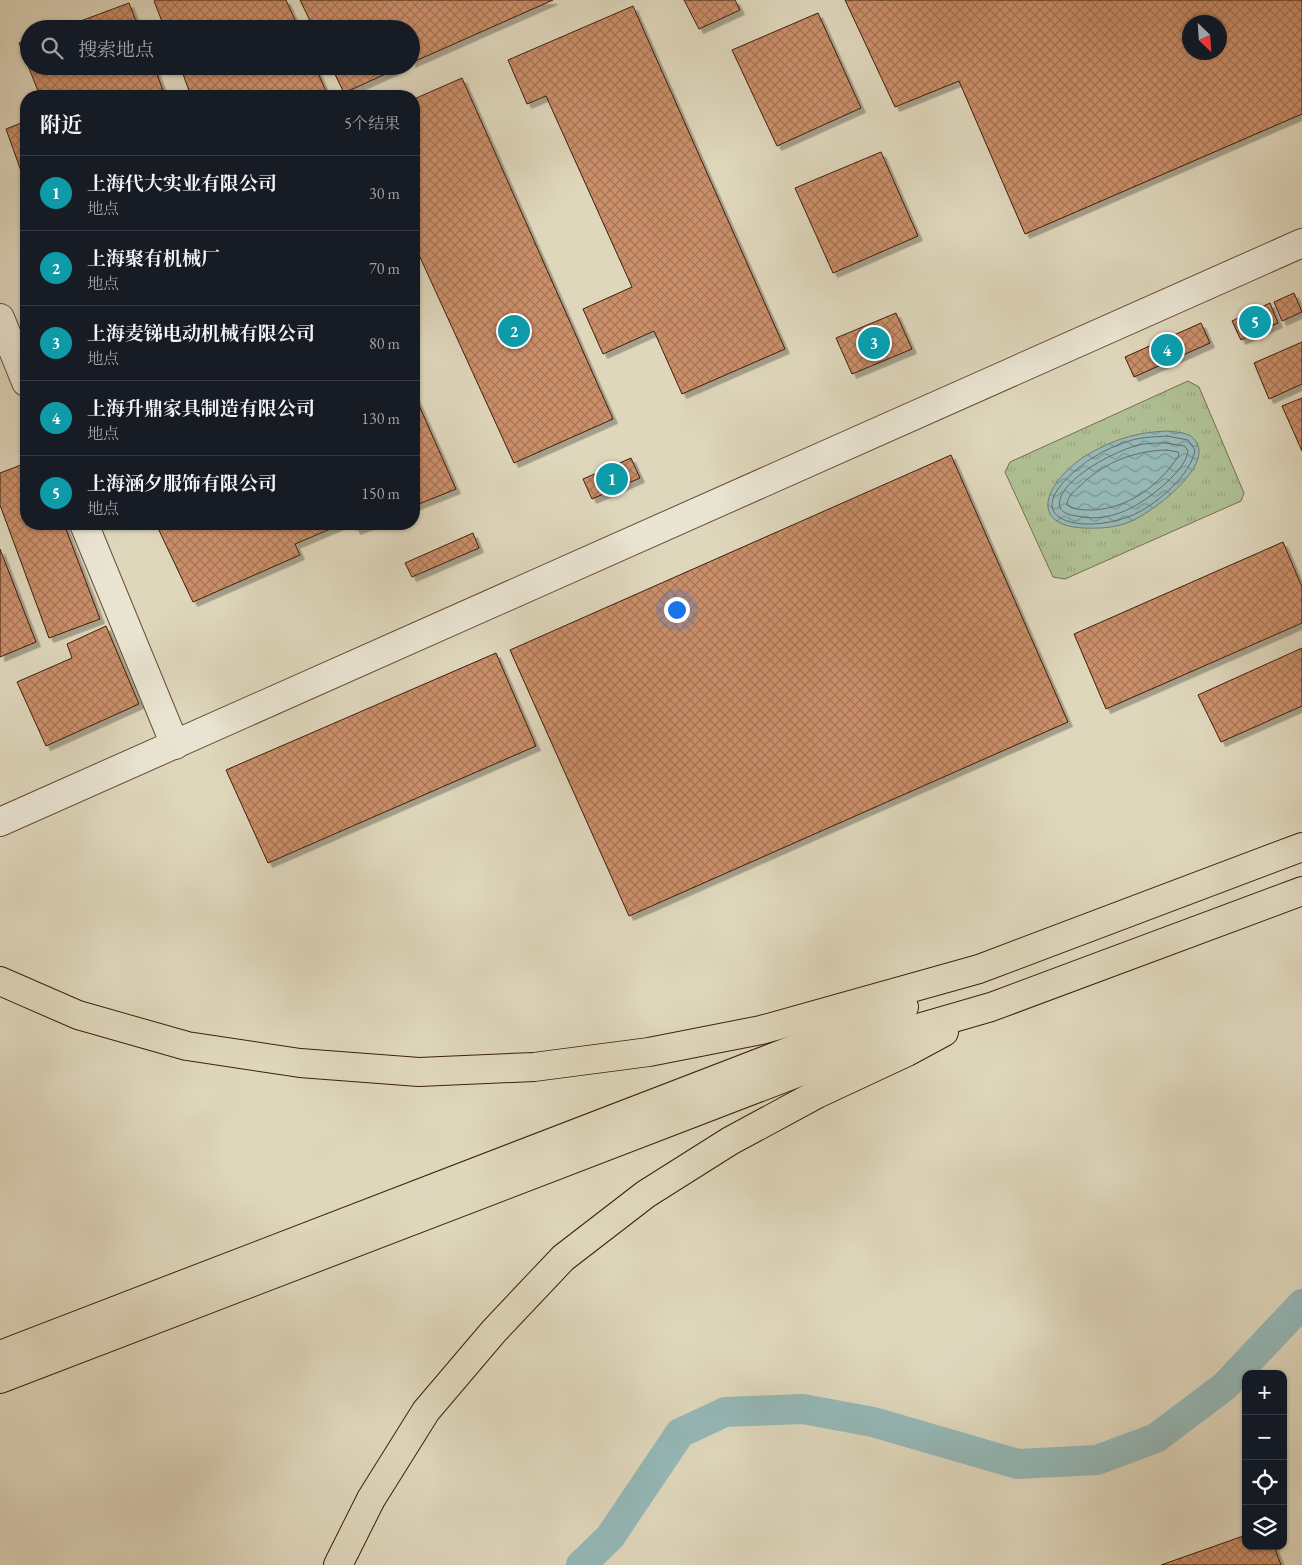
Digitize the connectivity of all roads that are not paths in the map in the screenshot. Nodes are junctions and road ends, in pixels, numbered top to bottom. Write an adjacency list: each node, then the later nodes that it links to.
1 (1302, 243): 5 (street)
2 (0, 318): 3 (street)
3 (20, 367)
4 (86, 530): 5 (street)
5 (175, 745): 6 (street)
6 (0, 822)
7 (1302, 847): 9 (highway)
8 (1302, 891): 11 (highway)
9 (979, 970): 10 (highway); 12 (highway)
10 (0, 981)
11 (991, 1007): 12 (highway); 15 (highway)
12 (484, 1181): 13 (highway); 14 (highway)
13 (0, 1355)
14 (0, 1379)
15 (338, 1565)

